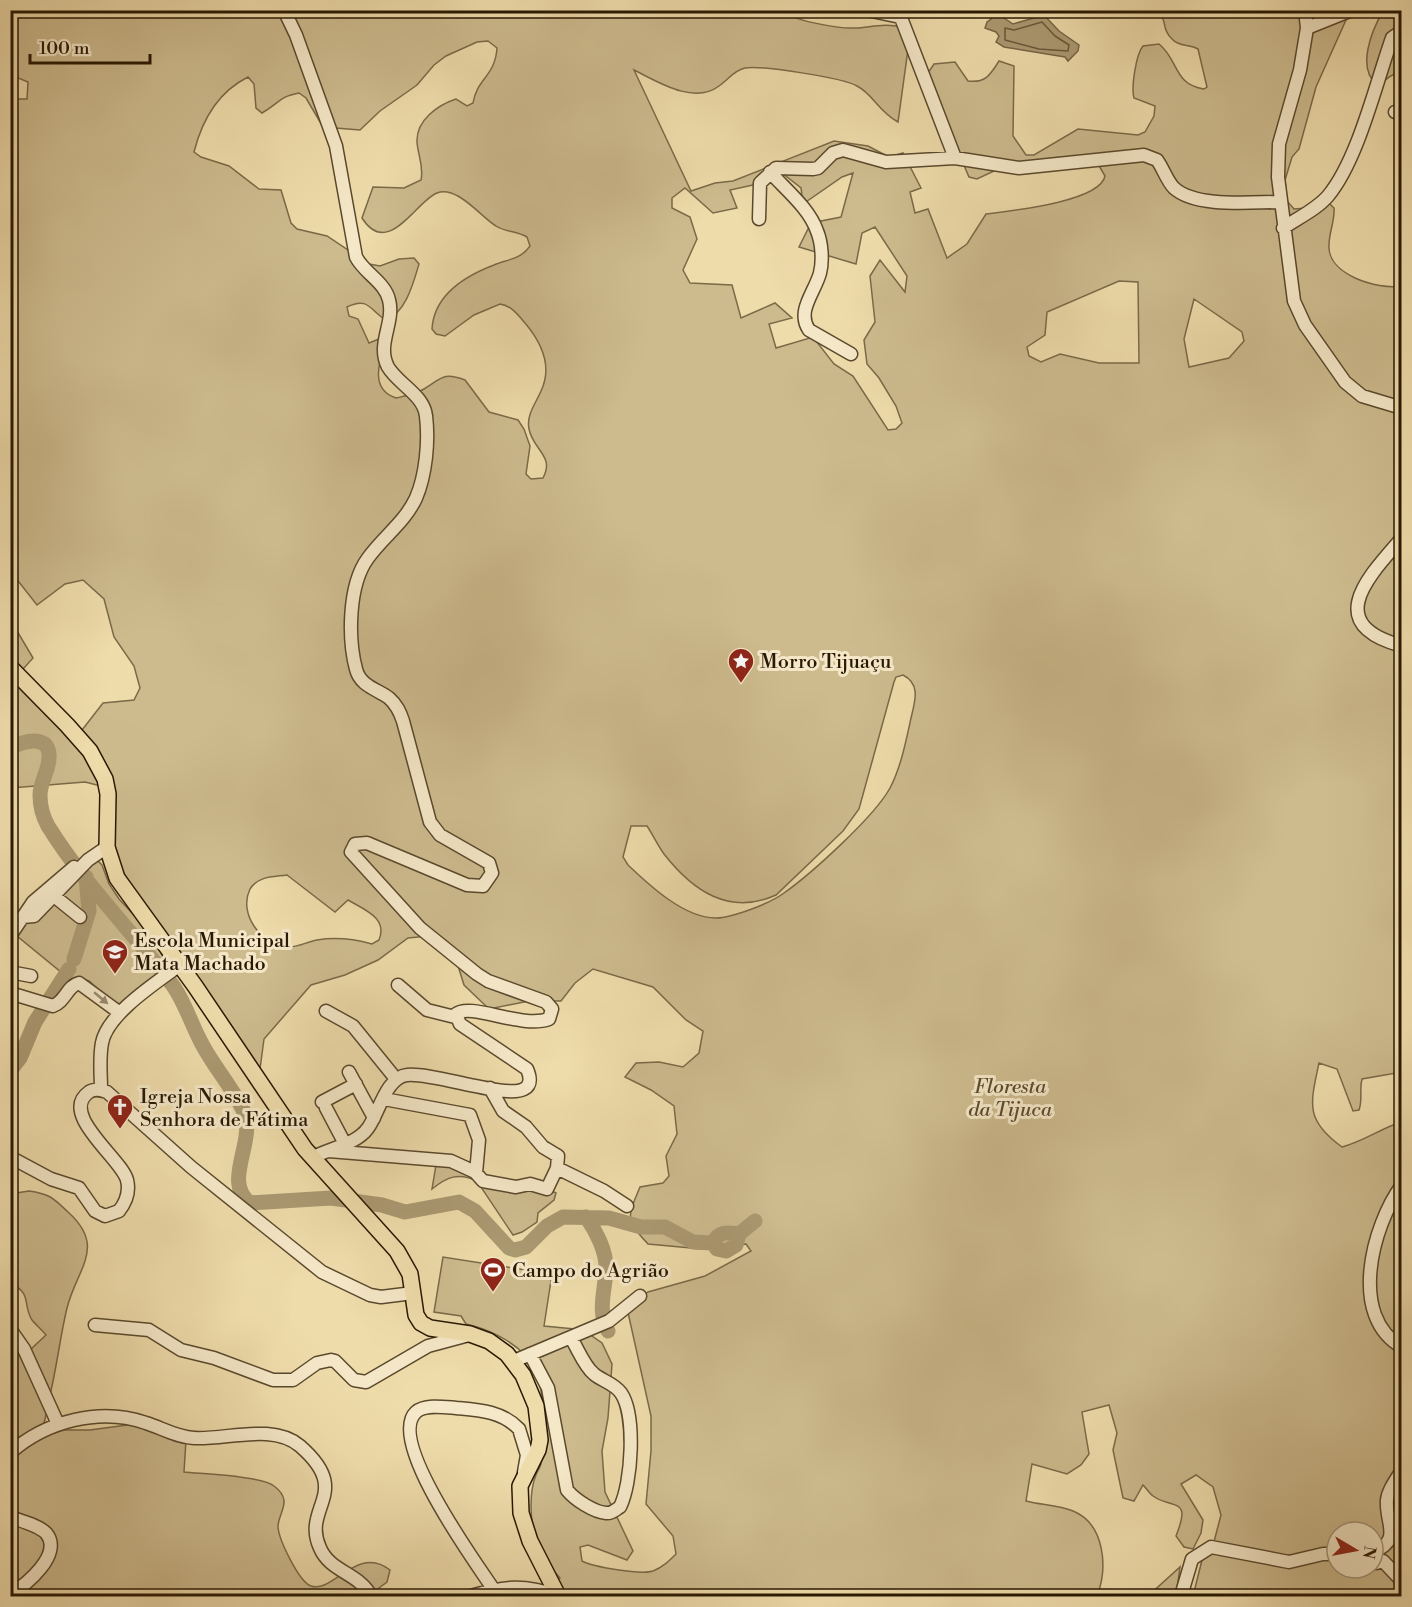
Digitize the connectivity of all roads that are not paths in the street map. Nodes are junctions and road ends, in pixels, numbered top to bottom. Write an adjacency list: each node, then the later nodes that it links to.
1 (284, 10): 31 (street)
2 (867, 10): 5 (street)
3 (1305, 10): 6 (street)
4 (1352, 10): 6 (street)
5 (899, 14): 8 (street)
6 (1307, 28): 10 (street)
7 (1401, 31): 12 (street)
8 (956, 158): 9 (street); 10 (street)
9 (770, 172): 11 (street); 13 (street)
10 (1279, 202): 12 (street)
11 (759, 219)
12 (1283, 228): 14 (street)
13 (851, 354)
14 (1401, 408)
15 (1401, 538): 16 (street)
16 (1401, 646)
17 (10, 668): 18 (main road)
18 (107, 847): 19 (street); 24 (main road)
19 (82, 865): 20 (street); 21 (street)
20 (54, 896): 21 (street); 22 (street)
21 (23, 917): 23 (street)
22 (80, 917)
23 (10, 936)
24 (175, 969): 30 (street); 42 (main road)
25 (10, 972): 26 (street)
26 (31, 976)
27 (398, 985): 31 (street)
28 (10, 993): 30 (street, one-way to 30)
29 (326, 1011): 33 (street)
30 (120, 1014): 36 (street)
31 (456, 1017): 35 (street)
32 (349, 1072): 34 (street)
33 (396, 1079): 35 (street); 37 (street)
34 (356, 1084): 38 (street); 39 (street)
35 (490, 1088): 43 (street)
36 (101, 1090): 41 (street); 47 (street)
37 (384, 1100): 38 (street); 44 (street)
38 (374, 1118): 39 (street)
39 (345, 1144): 40 (street)
40 (328, 1150): 42 (street); 44 (street)
41 (10, 1157)
42 (312, 1158): 47 (main road)
43 (557, 1168): 44 (street); 46 (street)
44 (476, 1173)
45 (1401, 1185): 53 (street)
46 (627, 1206)
47 (413, 1293): 51 (main road)
48 (640, 1296): 52 (street)
49 (95, 1325): 51 (street)
50 (10, 1329): 56 (street)
51 (470, 1334): 55 (main road)
52 (572, 1338): 54 (street); 54 (street)
53 (1401, 1347)
54 (530, 1354): 55 (street)
55 (514, 1361): 59 (main road)
56 (58, 1424): 57 (street); 68 (street)
57 (10, 1453)
58 (1401, 1470): 61 (street)
59 (523, 1479): 65 (main road); 66 (street)
60 (10, 1517): 67 (street)
61 (1385, 1545)
62 (1325, 1554): 71 (street)
63 (1385, 1563): 64 (street)
64 (1401, 1581)
65 (544, 1585): 66 (street); 70 (main road)
66 (494, 1590): 69 (street)
67 (10, 1594)
68 (371, 1596)
69 (471, 1596)
70 (558, 1596)
71 (1181, 1596)

